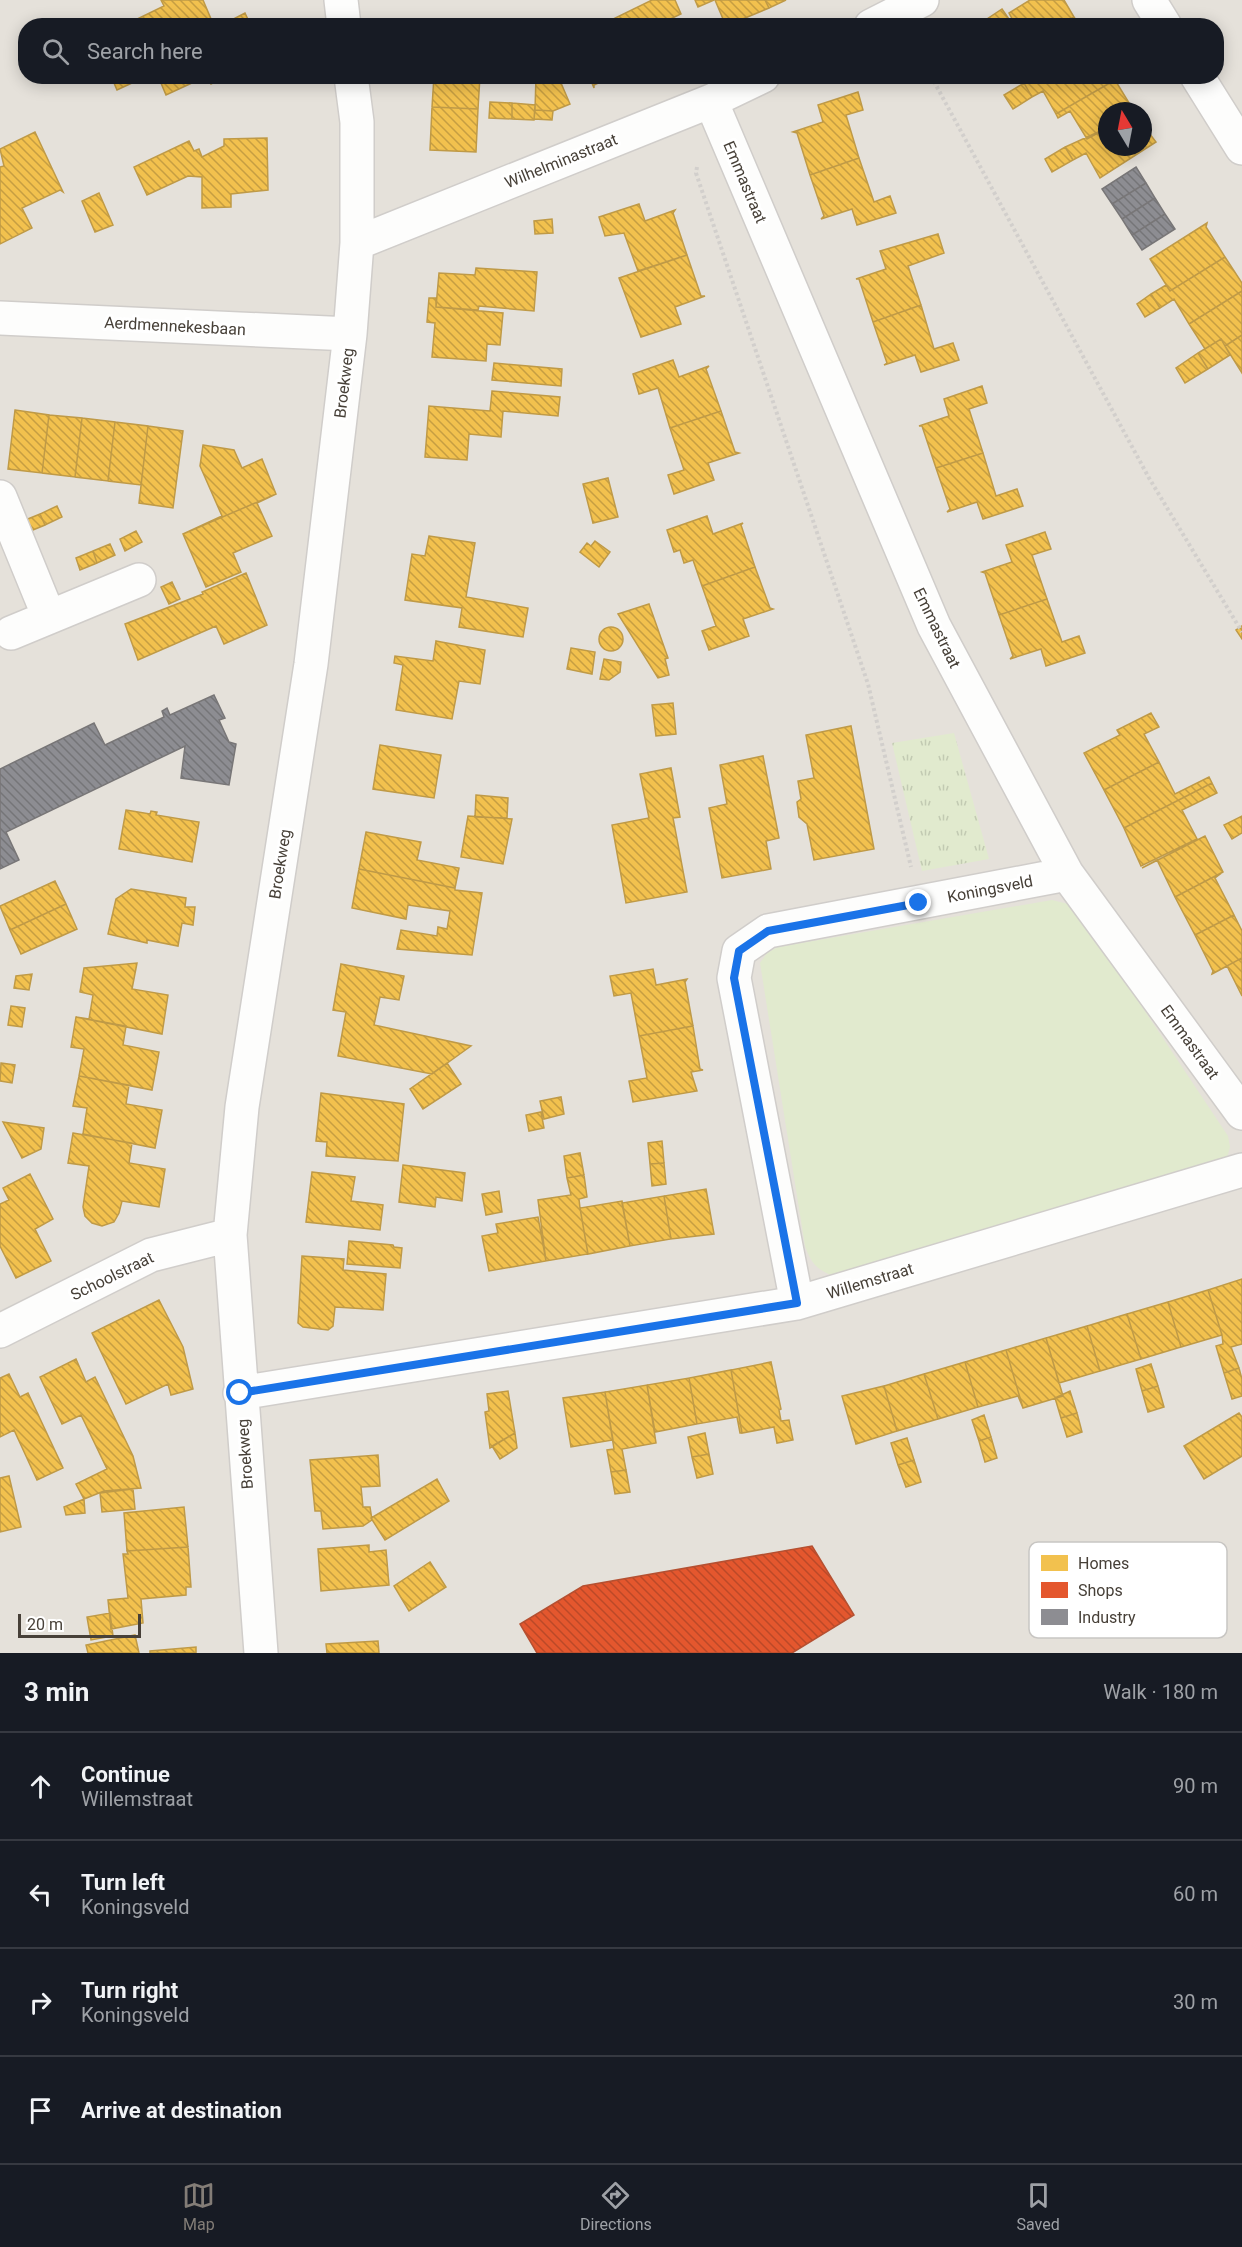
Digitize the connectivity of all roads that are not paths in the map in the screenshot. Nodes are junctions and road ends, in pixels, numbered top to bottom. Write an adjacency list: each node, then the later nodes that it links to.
1 (341, 0): 4 (street)
2 (922, 0): 5 (street)
3 (1149, 0): 6 (street)
4 (343, 18)
5 (887, 18)
6 (1160, 18)
7 (352, 84): 12 (street, Broekweg)
8 (746, 84): 10 (street, Wilhelminastraat)
9 (1202, 84): 11 (street)
10 (711, 101): 12 (street, Wilhelminastraat); 19 (street, Emmastraat)
11 (1242, 148)
12 (357, 243): 14 (street, Broekweg)
13 (0, 318): 14 (street, Aerdmennekesbaan)
14 (350, 334): 22 (street, Broekweg)
15 (0, 497): 17 (street)
16 (139, 580): 17 (street)
17 (49, 617): 18 (street)
18 (11, 633)
19 (1067, 874): 20 (street, Emmastraat); 23 (street, Koningsveld)
20 (1242, 1113)
21 (1242, 1170): 23 (street, Willemstraat)
22 (230, 1234): 24 (street, Schoolstraat); 25 (street, Broekweg)
23 (797, 1303): 25 (street, Willemstraat)
24 (0, 1331)
25 (240, 1393): 26 (street, Broekweg)
26 (261, 1653)

